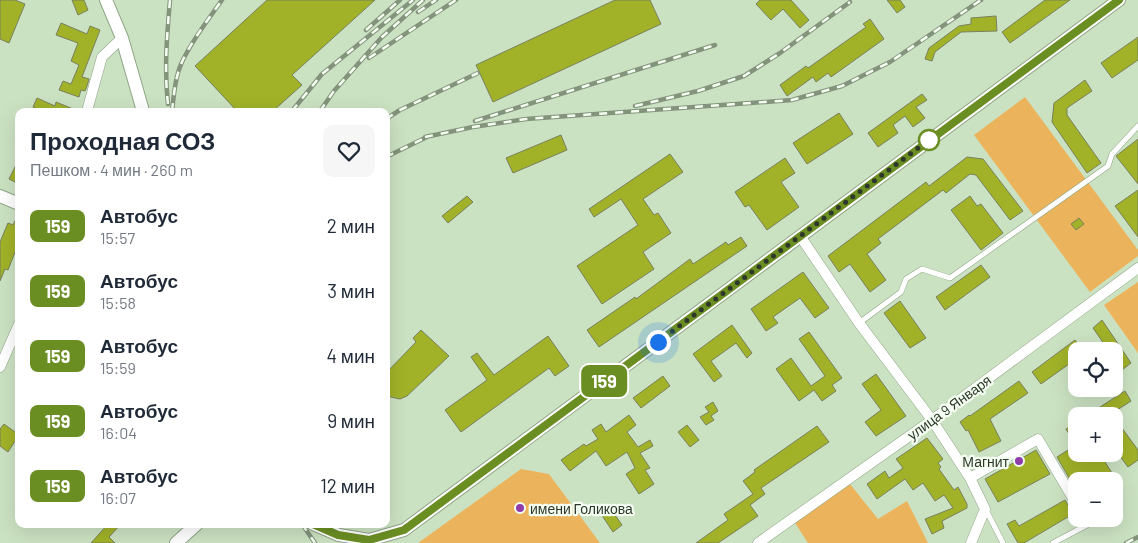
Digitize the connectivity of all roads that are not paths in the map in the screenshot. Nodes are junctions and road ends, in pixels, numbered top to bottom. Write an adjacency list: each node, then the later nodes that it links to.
1 (106, 0): 3 (street)
2 (1119, 0): 9 (street)
3 (122, 38): 4 (street); 5 (street)
4 (88, 108)
5 (142, 108)
6 (1138, 126): 11 (lane)
7 (0, 196): 8 (street)
8 (15, 202)
9 (800, 236): 11 (street); 20 (street)
10 (1138, 268): 14 (street, улица 9 Января)
11 (859, 323): 14 (street)
12 (15, 333): 13 (street)
13 (0, 367)
14 (932, 420): 15 (street); 22 (street, улица 9 Января)
15 (970, 478): 16 (street); 17 (street)
16 (1068, 490)
17 (985, 509): 23 (street); 24 (lane)
18 (1083, 527): 25 (lane)
19 (193, 528): 21 (street)
20 (322, 528)
21 (176, 543)
22 (758, 543)
23 (972, 543)
24 (1004, 543)
25 (1053, 543)

